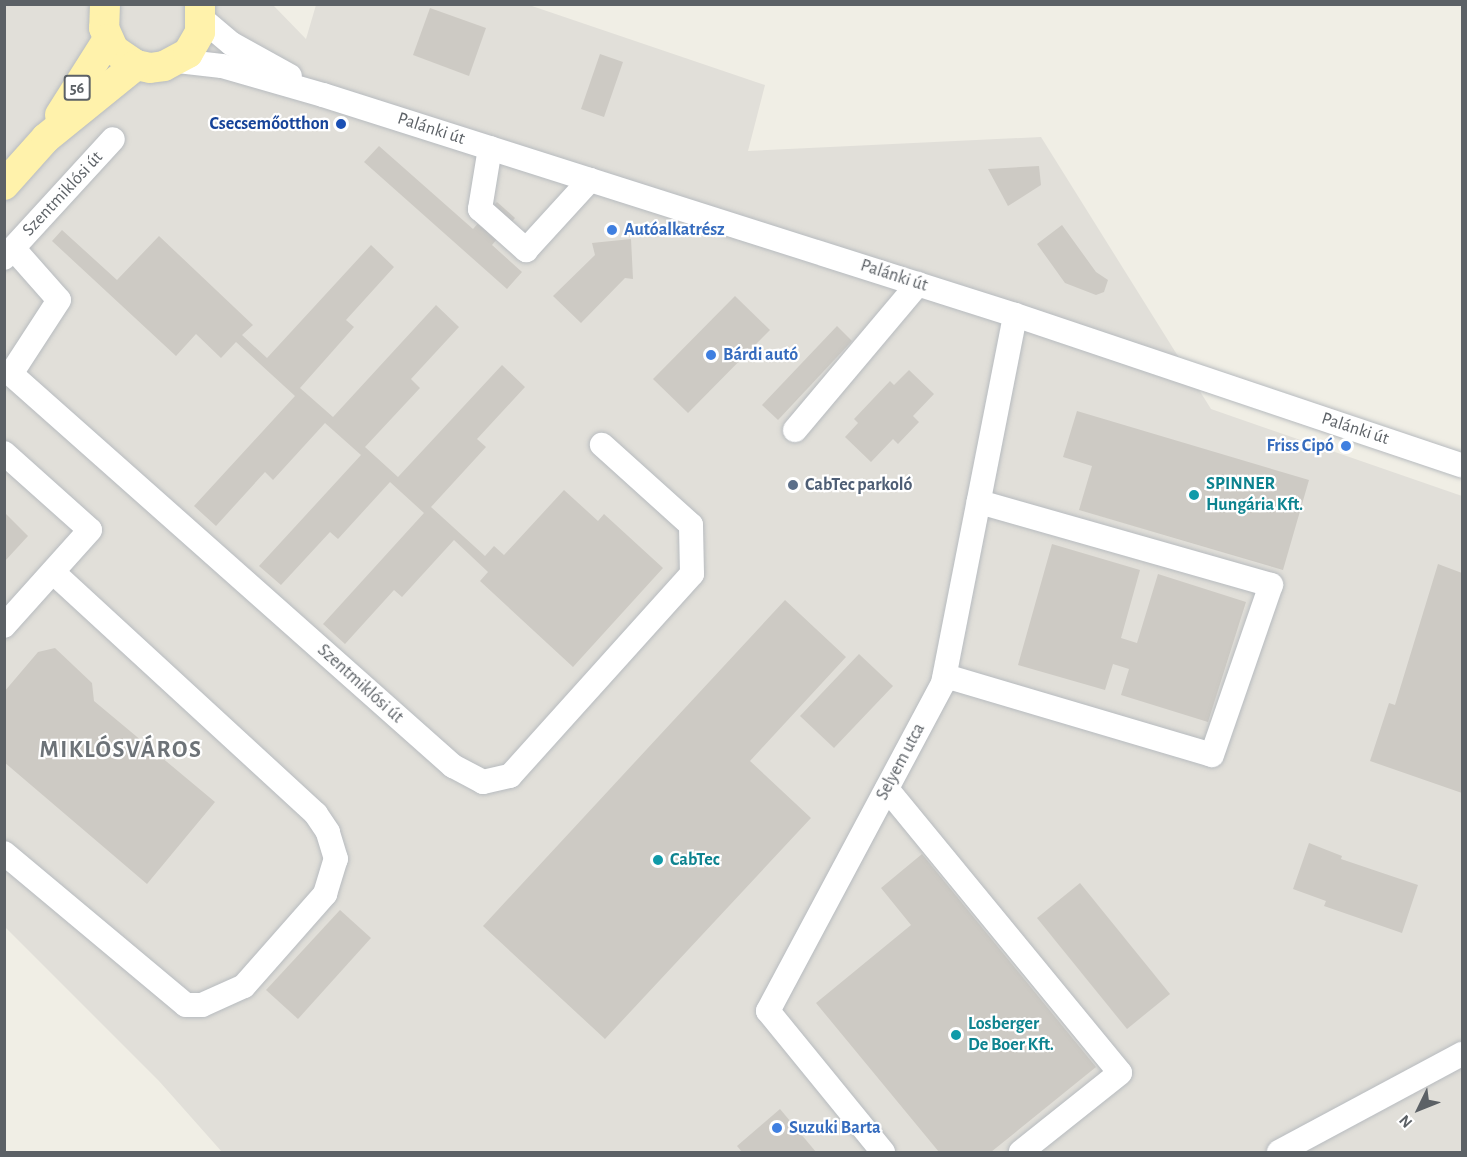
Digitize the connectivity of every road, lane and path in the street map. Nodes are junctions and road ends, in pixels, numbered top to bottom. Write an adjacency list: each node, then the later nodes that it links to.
1 (201, 12): 3 (main road); 5 (street, Palánki út)
2 (102, 16): 4 (main road, 56); 6 (main road, 56)
3 (178, 61): 4 (main road); 5 (street, Palánki út)
4 (136, 65): 6 (main road, 56)
5 (323, 95): 8 (street, Palánki út)
6 (46, 138): 10 (main road, 56)
7 (113, 140): 11 (street, Szentmiklósi út)
8 (490, 148): 9 (street, Palánki út); 9 (street)
9 (590, 180): 12 (street, Palánki út)
10 (4, 185)
11 (9, 253): 15 (street, Szentmiklósi út)
12 (918, 284): 13 (street, Palánki út); 14 (street)
13 (1015, 315): 17 (street, Palánki út); 18 (street, Selyem utca)
14 (795, 430)
15 (602, 445)
16 (4, 453): 19 (street)
17 (1462, 465)
18 (979, 502): 21 (street, Selyem utca); 21 (street)
19 (53, 572): 20 (street); 23 (street)
20 (4, 626)
21 (945, 676): 22 (street, Selyem utca)
22 (887, 789): 25 (street, Selyem utca); 26 (street)
23 (4, 853)
24 (1462, 1054): 27 (street)
25 (883, 1152)
26 (1021, 1152)
27 (1279, 1152)

